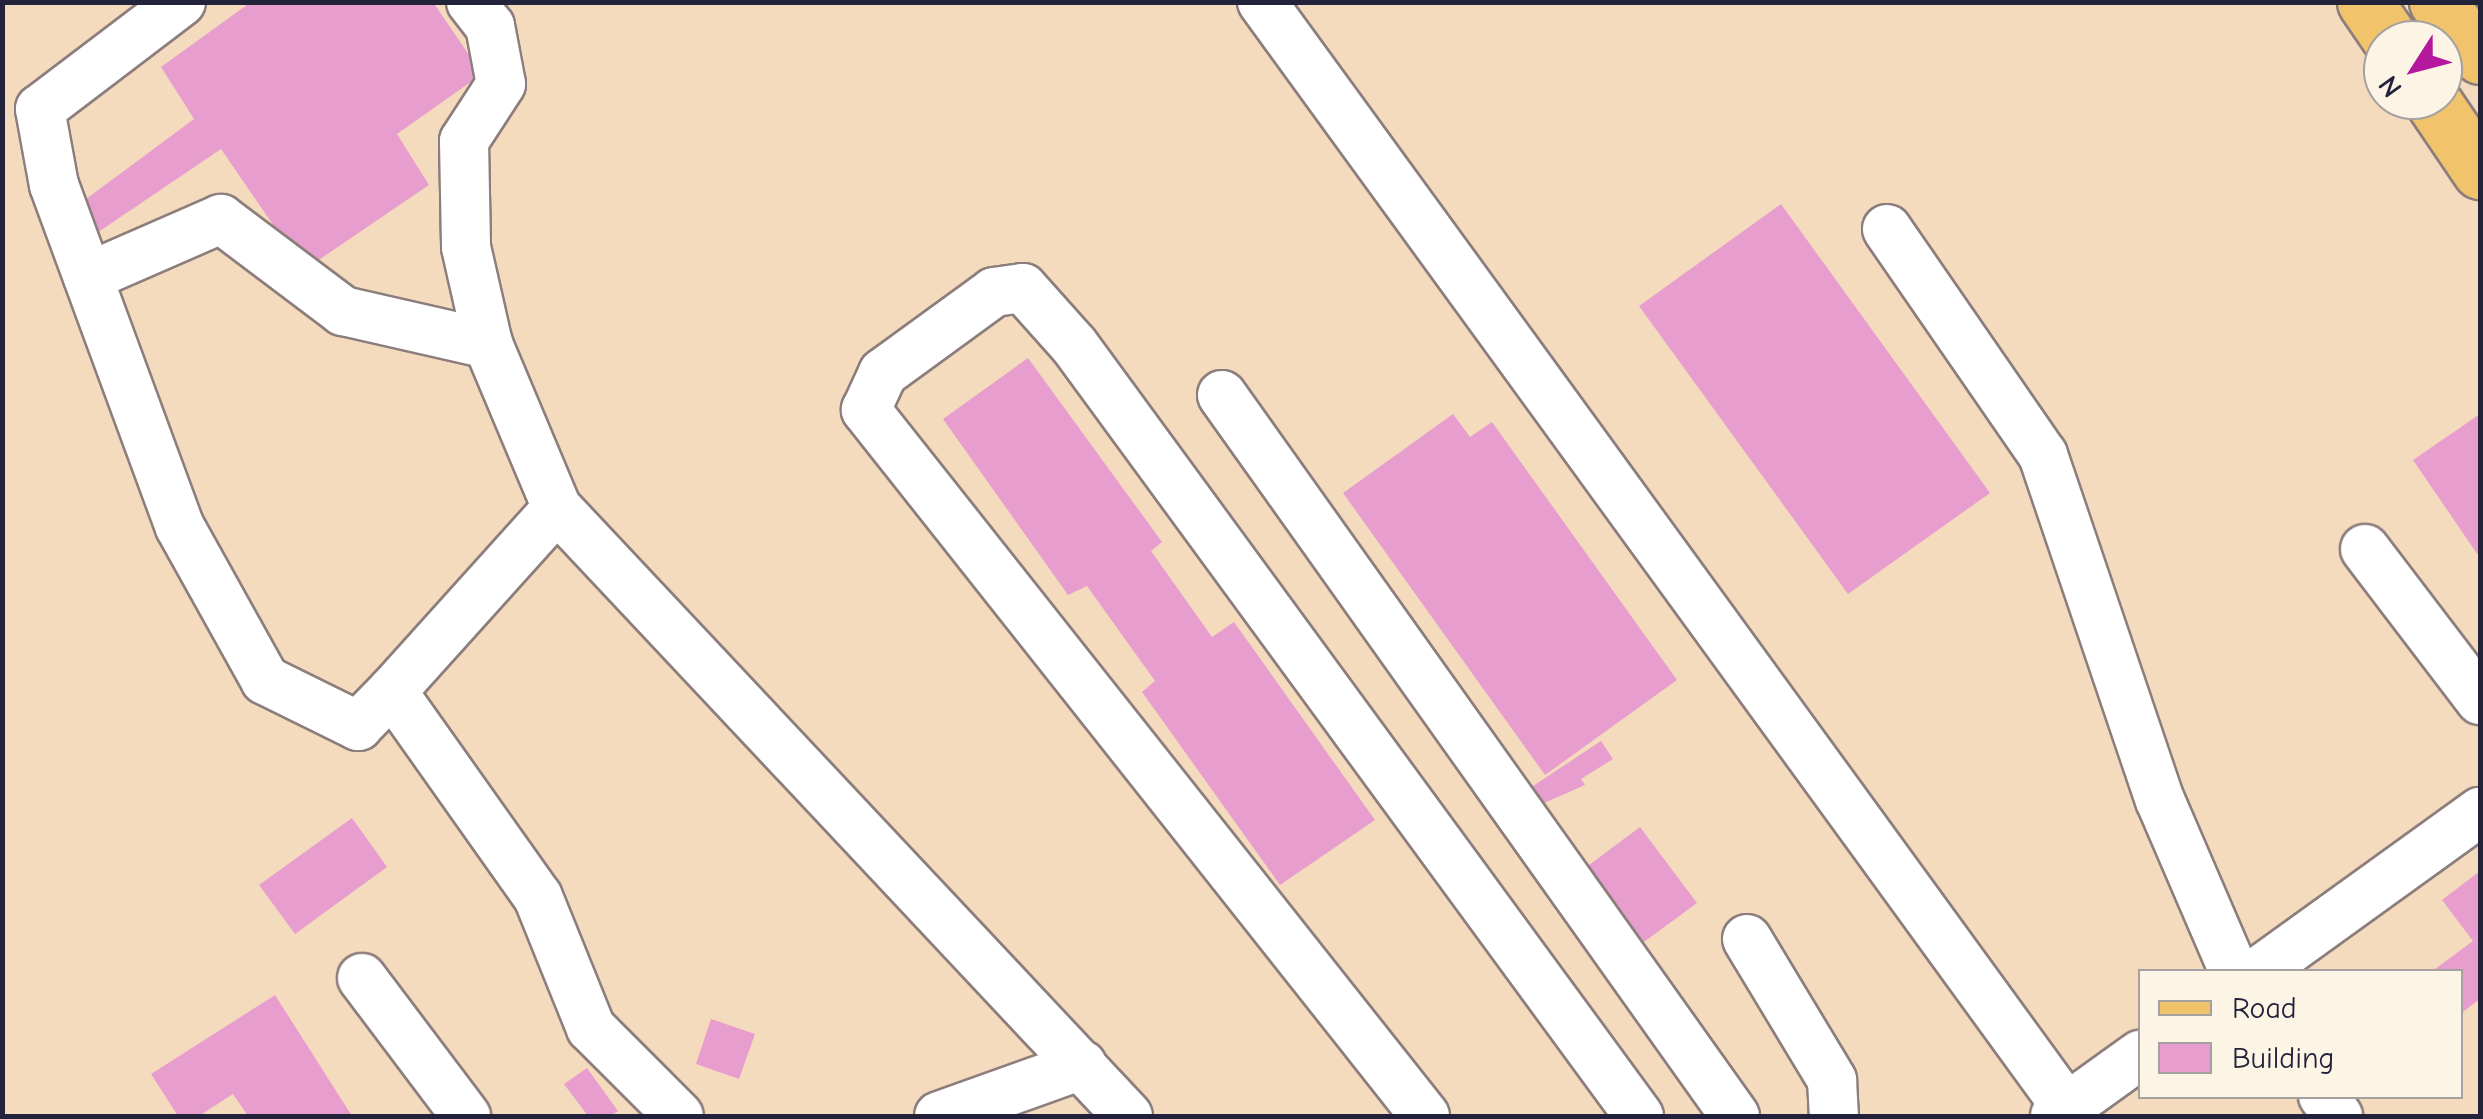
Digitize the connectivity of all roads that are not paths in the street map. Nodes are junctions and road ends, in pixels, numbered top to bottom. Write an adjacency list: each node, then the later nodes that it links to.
1 (181, 2): 9 (street)
2 (471, 2): 10 (street)
3 (1262, 2): 23 (street)
4 (2438, 2): 5 (main road)
5 (2480, 56)
6 (2446, 120): 7 (main road)
7 (2480, 171)
8 (1887, 229): 18 (street)
9 (88, 277): 10 (street); 14 (street)
10 (488, 344): 12 (street)
11 (1222, 395): 30 (street)
12 (556, 508): 14 (street); 22 (street)
13 (2365, 549): 15 (street)
14 (392, 690): 25 (street)
15 (2480, 700)
16 (2480, 812): 19 (street)
17 (1748, 940): 31 (street)
18 (2233, 969)
19 (2262, 969)
20 (362, 978): 24 (street)
21 (2138, 1057): 23 (street)
22 (1082, 1065): 26 (street); 27 (street)
23 (2061, 1112)
24 (466, 1116)
25 (679, 1116)
26 (939, 1116)
27 (1128, 1116)
28 (1425, 1116): 29 (street)
29 (1639, 1116)
30 (1734, 1116)
31 (1834, 1116)

